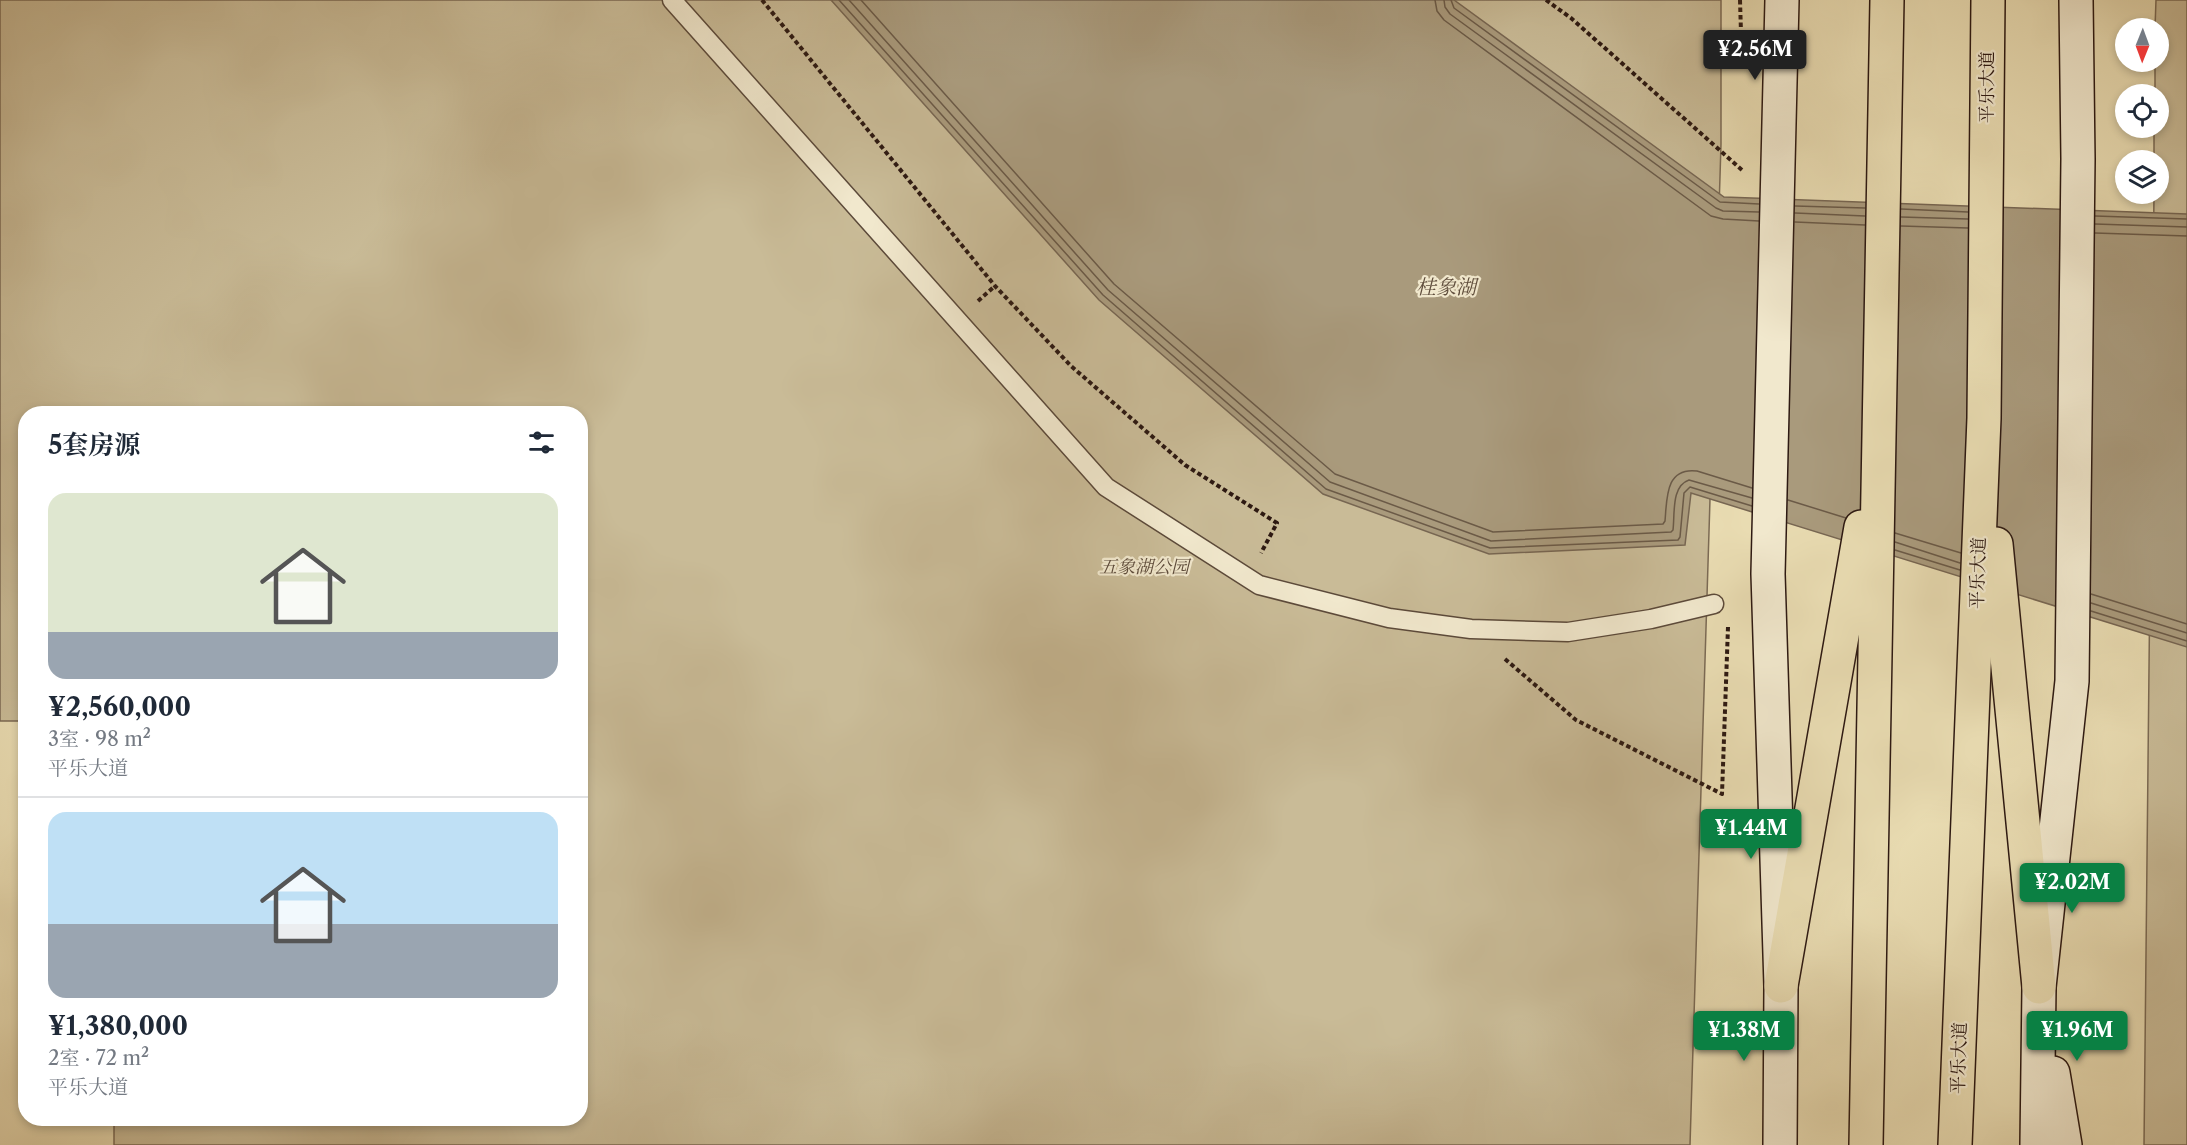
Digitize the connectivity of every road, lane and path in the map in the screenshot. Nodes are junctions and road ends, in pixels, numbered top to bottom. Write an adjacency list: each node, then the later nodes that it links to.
1 (672, 0): 11 (lane)
2 (762, 0): 11 (path)
3 (1546, 0): 8 (path)
4 (1782, 0): 15 (main road)
5 (1887, 0): 10 (highway)
6 (1988, 0): 9 (highway, 平乐大道)
7 (2076, 0): 16 (main road)
8 (1745, 173)
9 (1984, 416): 16 (highway); 20 (highway, 平乐大道)
10 (1879, 424): 15 (highway); 19 (highway)
11 (1249, 578): 13 (lane)
12 (1714, 604): 13 (lane)
13 (1471, 629): 14 (path)
14 (1722, 794)
15 (1781, 986): 17 (main road); 18 (main road)
16 (2039, 987): 21 (main road); 22 (main road)
17 (1759, 1145)
18 (1780, 1145)
19 (1866, 1145)
20 (1955, 1145)
21 (2037, 1145)
22 (2065, 1145)

